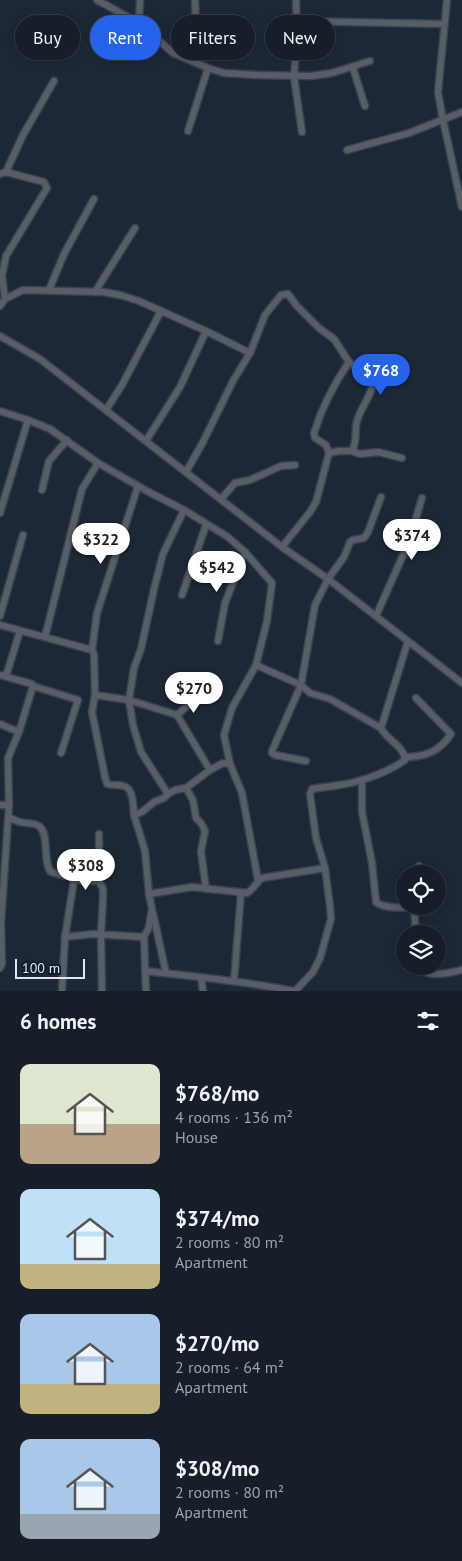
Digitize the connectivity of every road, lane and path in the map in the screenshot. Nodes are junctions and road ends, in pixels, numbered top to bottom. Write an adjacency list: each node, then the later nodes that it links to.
1 (97, 0): 6 (street)
2 (140, 0): 7 (street)
3 (196, 0): 14 (street)
4 (296, 0): 8 (street)
5 (447, 0): 10 (street)
6 (123, 15)
7 (139, 15)
8 (296, 15)
9 (335, 22): 10 (street)
10 (444, 24): 21 (street)
11 (161, 43): 14 (street)
12 (295, 60): 17 (street)
13 (370, 61): 16 (street)
14 (194, 62): 15 (street)
15 (208, 68): 17 (street); 22 (street)
16 (353, 68): 17 (street); 19 (street)
17 (294, 77): 23 (street)
18 (54, 81): 25 (street)
19 (365, 106)
20 (462, 112): 21 (street)
21 (442, 120): 24 (street); 27 (street)
22 (188, 131)
23 (302, 132)
24 (347, 150)
25 (3, 173): 31 (street)
26 (94, 199): 29 (street)
27 (462, 207)
28 (134, 228): 30 (street)
29 (49, 290): 30 (street); 31 (street)
30 (95, 292): 33 (street)
31 (5, 298): 32 (street)
32 (0, 306)
33 (161, 311): 34 (street); 40 (street)
34 (206, 331): 36 (street); 44 (street)
35 (0, 339): 40 (street)
36 (250, 353): 37 (street); 50 (street)
37 (349, 362): 39 (street); 46 (street)
38 (403, 368): 39 (street)
39 (373, 384): 45 (street)
40 (106, 410): 44 (street)
41 (0, 411): 42 (street)
42 (28, 420): 43 (street); 57 (street)
43 (67, 440): 48 (street); 52 (street)
44 (146, 442): 50 (street)
45 (352, 451): 46 (street); 47 (street)
46 (329, 453): 60 (street)
47 (402, 458)
48 (98, 463): 51 (street); 68 (street)
49 (295, 465): 54 (street)
50 (186, 472): 54 (street)
51 (138, 486): 56 (street); 71 (street)
52 (42, 490)
53 (381, 497): 62 (street)
54 (220, 498): 60 (street)
55 (422, 498): 65 (street)
56 (184, 510): 58 (street); 80 (street)
57 (0, 513)
58 (206, 525): 61 (street); 63 (street)
59 (23, 535): 64 (street)
60 (282, 547): 62 (street)
61 (245, 552): 69 (street); 72 (street)
62 (328, 579): 65 (street); 75 (street)
63 (182, 595)
64 (0, 616)
65 (376, 616): 70 (street)
66 (0, 625): 67 (street)
67 (20, 631): 68 (street); 73 (street)
68 (45, 637): 71 (street)
69 (218, 641)
70 (408, 641): 74 (street); 83 (street)
71 (92, 650): 77 (street)
72 (256, 665): 75 (street); 88 (street)
73 (3, 675): 76 (street)
74 (462, 682)
75 (301, 685): 83 (street); 87 (street)
76 (33, 686): 84 (street); 85 (street)
77 (95, 694): 80 (street); 95 (street)
78 (197, 697): 81 (street)
79 (416, 698): 86 (street)
80 (129, 700): 81 (street); 92 (street)
81 (177, 715): 89 (street)
82 (0, 724): 84 (street)
83 (381, 728): 86 (street)
84 (19, 732): 94 (street)
85 (61, 753)
86 (405, 757): 90 (street)
87 (306, 762)
88 (230, 764): 89 (street); 100 (street)
89 (210, 770): 91 (street)
90 (362, 780): 98 (street); 105 (street)
91 (186, 788): 92 (street); 102 (street)
92 (168, 794): 95 (street)
93 (0, 805): 94 (street)
94 (9, 805): 96 (street)
95 (134, 815): 104 (street)
96 (8, 817): 99 (street); 110 (street)
97 (99, 834): 101 (street)
98 (325, 868): 100 (street); 121 (street)
99 (74, 880): 101 (street); 108 (street)
100 (258, 880): 103 (street)
101 (99, 881): 107 (street)
102 (206, 889): 103 (street); 104 (street)
103 (241, 893): 116 (street)
104 (149, 894): 106 (street)
105 (396, 906)
106 (152, 909): 109 (street); 113 (street)
107 (102, 934): 108 (street); 109 (street); 118 (street)
108 (65, 937): 117 (street)
109 (144, 937): 112 (street)
110 (0, 968)
111 (462, 970): 114 (street)
112 (145, 971): 113 (street); 119 (street)
113 (166, 973): 115 (street)
114 (446, 973)
115 (201, 978): 116 (street); 120 (street)
116 (234, 981): 121 (street)
117 (62, 991)
118 (102, 991)
119 (146, 991)
120 (203, 991)
121 (294, 991)

